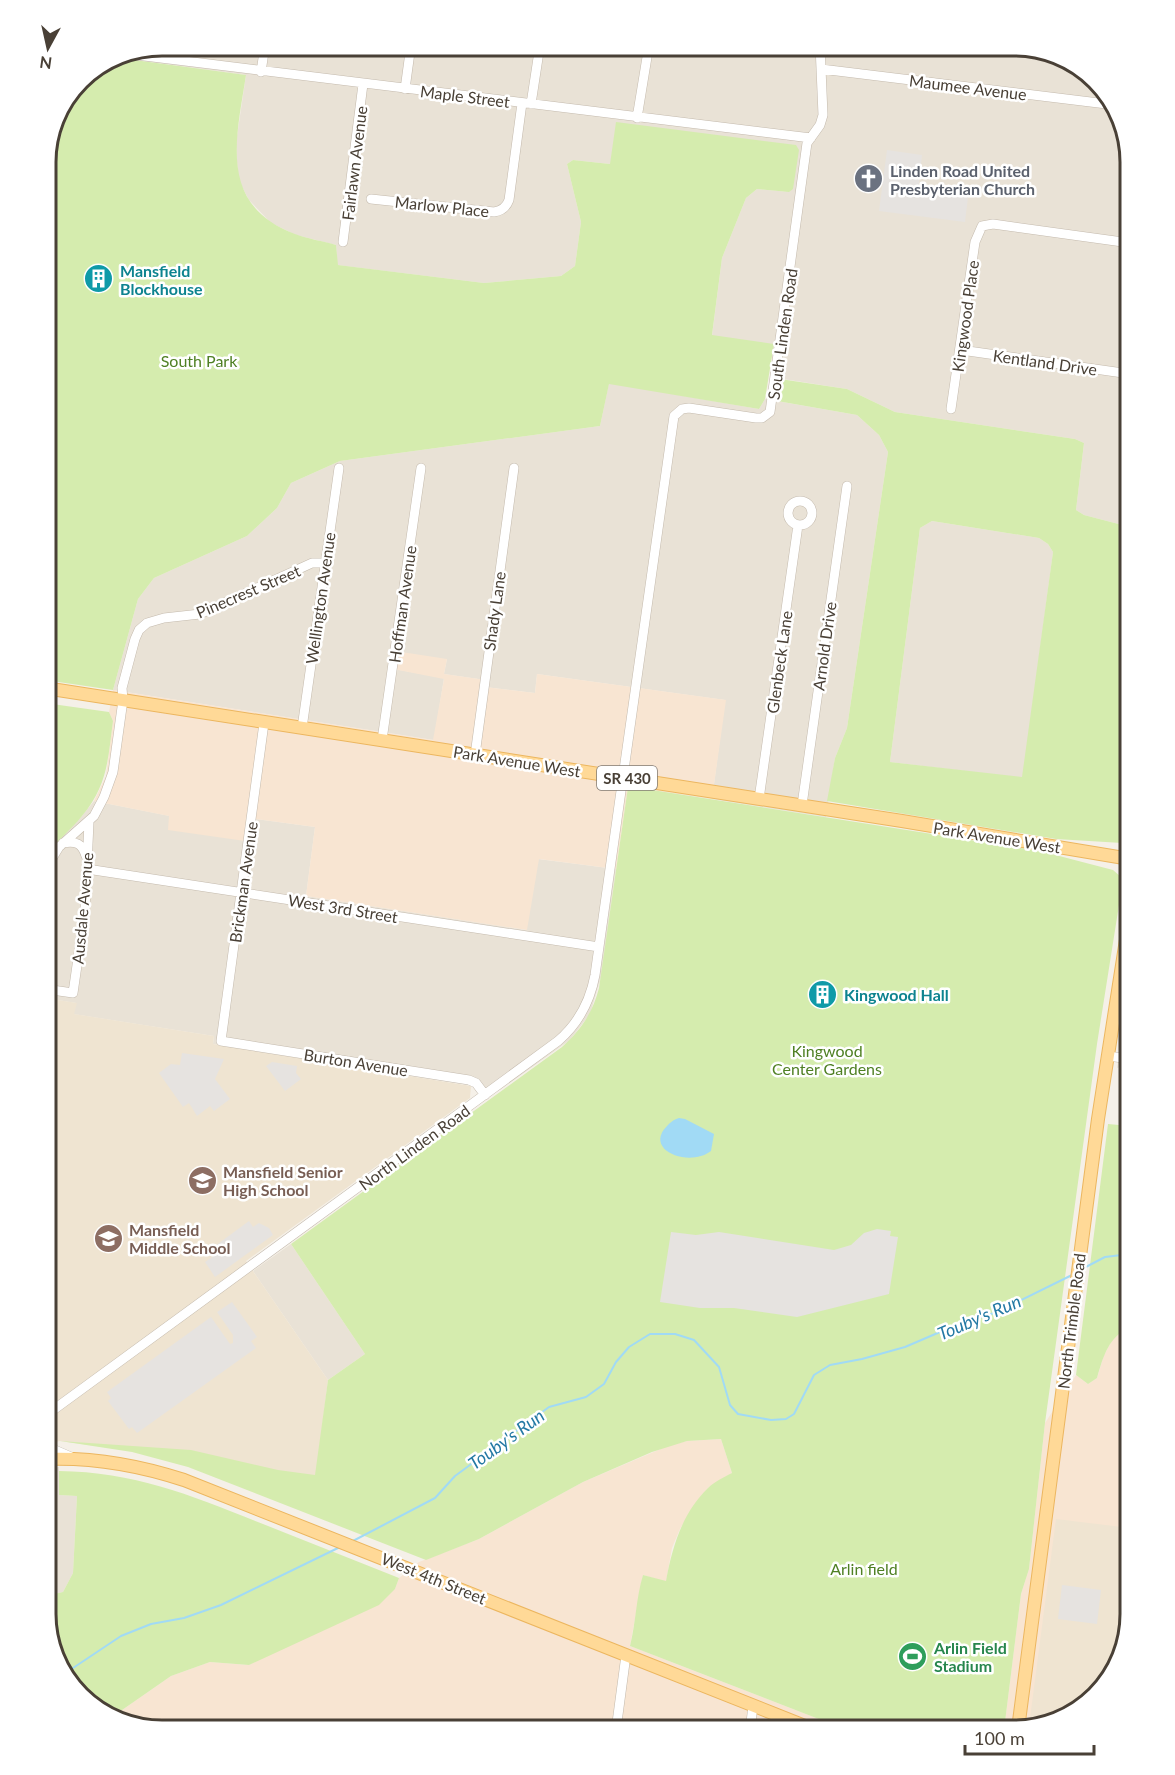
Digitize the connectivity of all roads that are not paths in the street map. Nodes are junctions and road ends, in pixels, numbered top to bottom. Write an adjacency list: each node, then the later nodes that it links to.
1 (160, 56): 8 (street, Maple Street)
2 (263, 56): 8 (street)
3 (410, 56): 10 (street)
4 (537, 56): 12 (street)
5 (647, 56): 13 (street)
6 (820, 56): 7 (street, South Linden Road)
7 (821, 69): 11 (street, Maumee Avenue); 14 (street, South Linden Road)
8 (261, 72): 9 (street, Maple Street)
9 (363, 84): 10 (street, Maple Street); 16 (street, Fairlawn Avenue)
10 (405, 89): 12 (street, Maple Street)
11 (1102, 103)
12 (526, 104): 13 (street, Maple Street); 15 (street, Marlow Place)
13 (637, 118): 14 (street, Maple Street)
14 (810, 138): 33 (street, South Linden Road)
15 (371, 199)
16 (344, 242)
17 (1120, 242): 18 (street, Kingwood Place)
18 (961, 350): 19 (street, Kentland Drive); 20 (street, Kingwood Place)
19 (1120, 373)
20 (951, 409)
21 (339, 468): 26 (street, Wellington Avenue)
22 (421, 468): 31 (street, Hoffman Avenue)
23 (514, 468): 32 (street, Shady Lane)
24 (847, 486): 35 (street, Arnold Drive)
25 (798, 525): 34 (street, Glenbeck Lane)
26 (325, 563): 28 (street, Pinecrest Street); 30 (street, Wellington Avenue)
27 (56, 690): 28 (main road, Park Avenue West / SR 430)
28 (123, 700): 29 (main road, Park Avenue West / SR 430); 36 (street, Pinecrest Street)
29 (264, 723): 30 (main road, Park Avenue West / SR 430); 41 (street, Brickman Avenue)
30 (302, 728): 31 (main road, Park Avenue West / SR 430)
31 (382, 740): 32 (main road, Park Avenue West / SR 430)
32 (475, 755): 33 (main road, Park Avenue West / SR 430)
33 (622, 777): 34 (main road, Park Avenue West / SR 430); 42 (street, North Linden Road)
34 (759, 799): 35 (main road, Park Avenue West / SR 430)
35 (802, 805): 39 (main road, Park Avenue West / SR 430)
36 (89, 822): 37 (street); 40 (street, Ausdale Avenue)
37 (63, 843): 38 (street); 40 (street)
38 (56, 854)
39 (1120, 857)
40 (87, 865): 41 (street, West 3rd Street); 44 (street, Ausdale Avenue)
41 (242, 892): 42 (street, West 3rd Street); 45 (street, Brickman Avenue)
42 (599, 947): 48 (street, North Linden Road)
43 (1120, 979): 46 (main road, North Trimble Road)
44 (56, 991)
45 (221, 1041): 48 (street, Burton Avenue)
46 (1108, 1056): 47 (street); 58 (main road, North Trimble Road)
47 (1120, 1058)
48 (485, 1095): 49 (street, North Linden Road)
49 (56, 1409)
50 (56, 1451): 51 (street)
51 (73, 1458): 52 (main road, West 4th Street); 53 (main road, West 4th Street)
52 (56, 1459)
53 (626, 1655): 54 (main road, West 4th Street); 55 (street)
54 (753, 1706): 56 (street); 57 (main road, West 4th Street)
55 (617, 1720)
56 (751, 1720)
57 (788, 1720)
58 (1019, 1720)

